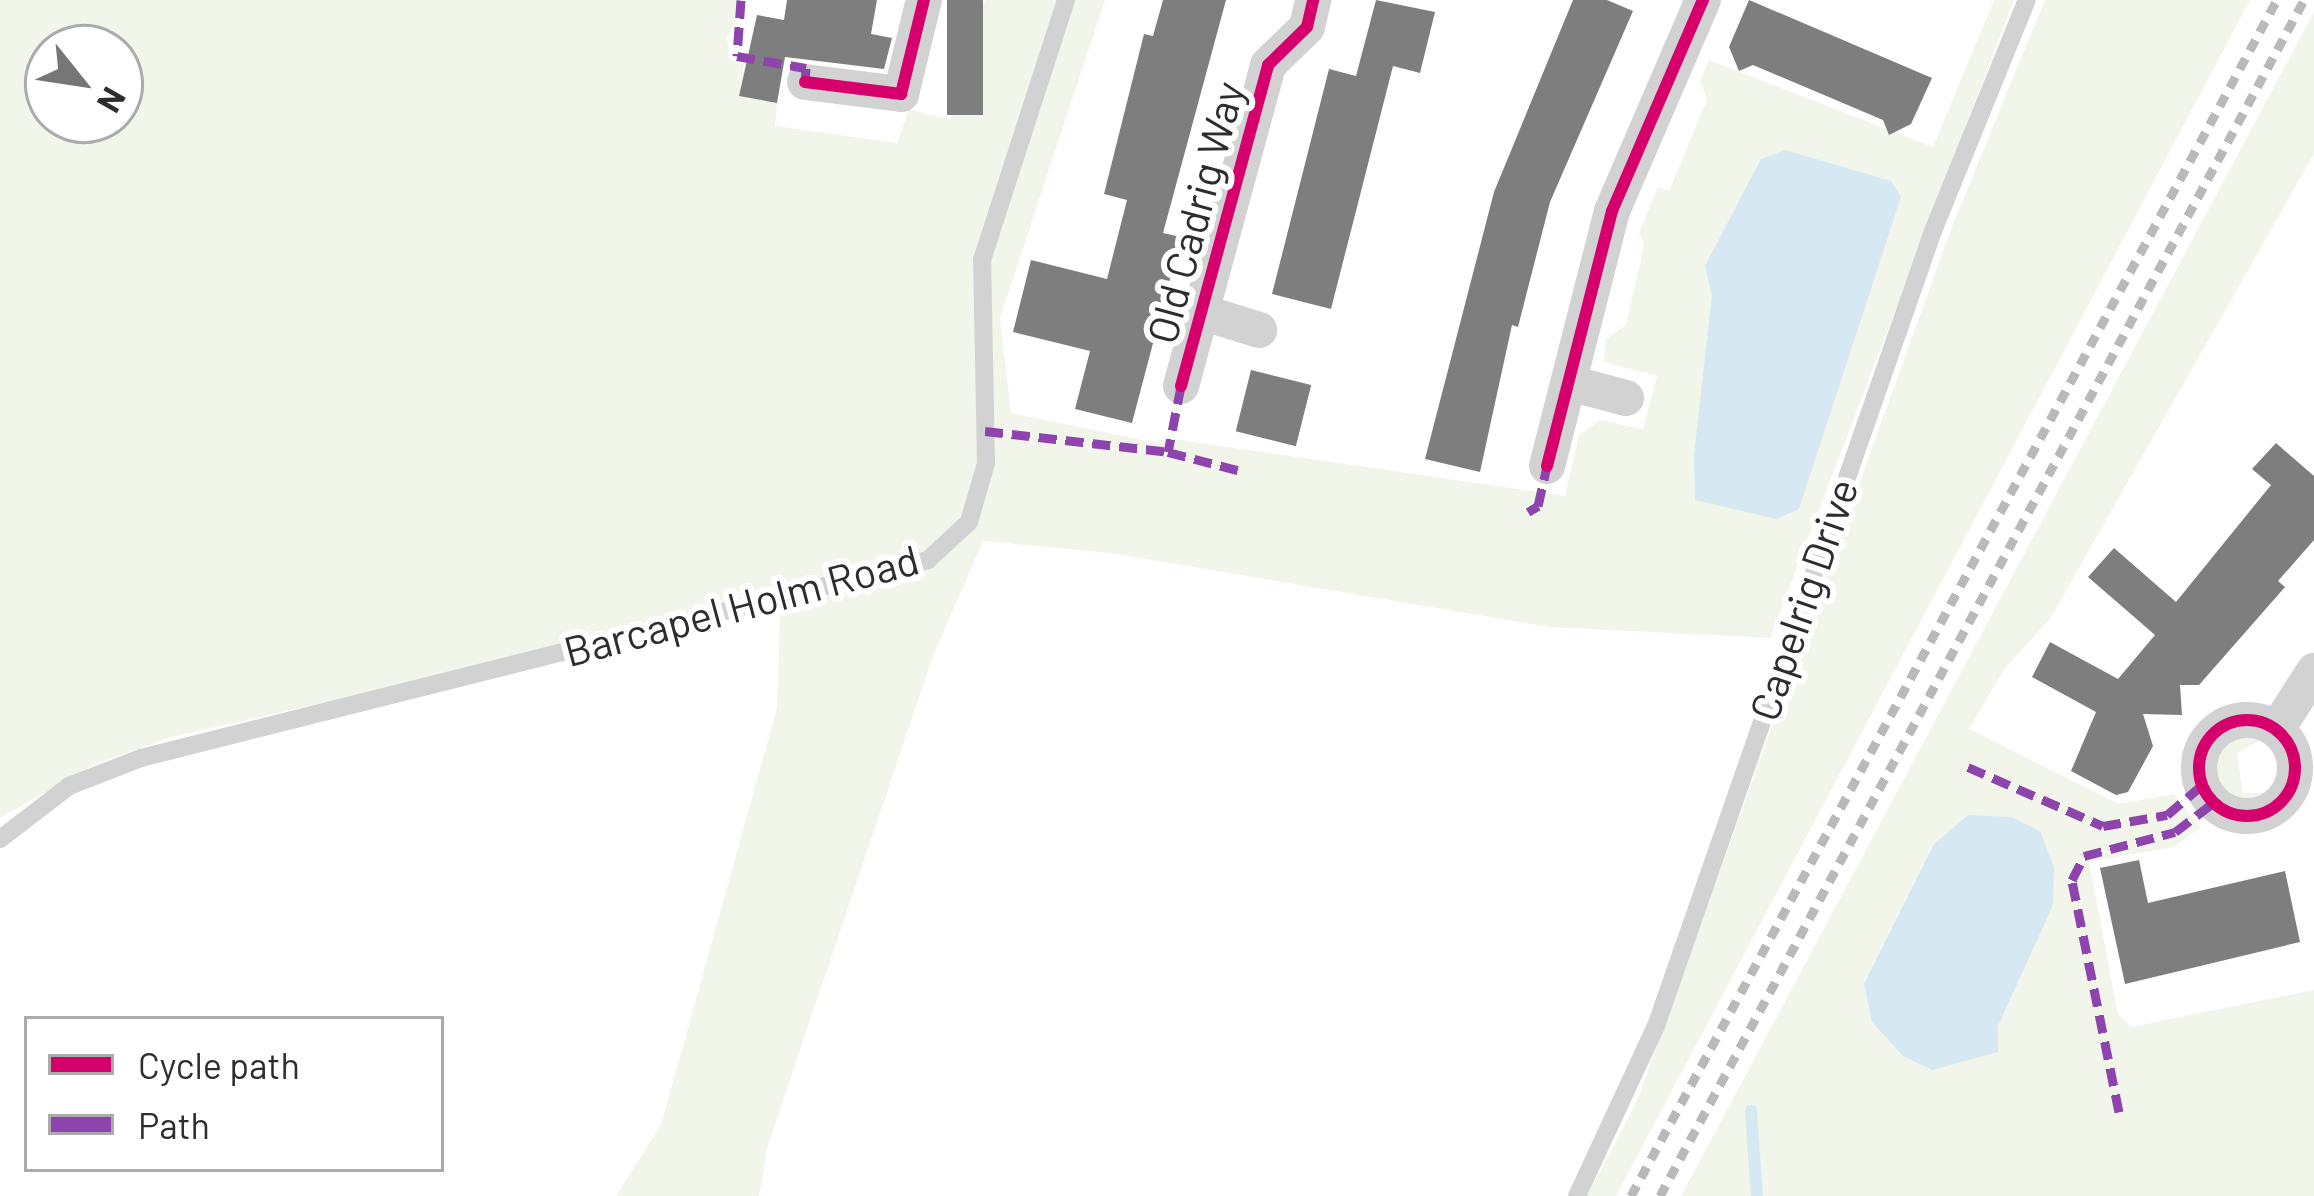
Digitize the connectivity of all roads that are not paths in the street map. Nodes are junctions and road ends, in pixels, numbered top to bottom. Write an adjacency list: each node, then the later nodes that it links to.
1 (924, 0): 6 (street)
2 (1066, 0): 15 (lane, Barcapel Holm Road)
3 (1312, 0): 7 (street, Old Cadrig Way)
4 (1703, 0): 9 (street)
5 (2027, 0): 16 (lane, Capelrig Drive)
6 (805, 82)
7 (1201, 312): 8 (street); 10 (street, Old Cadrig Way)
8 (1258, 330)
9 (1569, 383): 11 (street); 12 (street)
10 (1181, 386)
11 (1626, 398)
12 (1547, 466)
13 (2314, 671): 14 (street)
14 (2276, 729)
15 (0, 839)
16 (1577, 1196)

